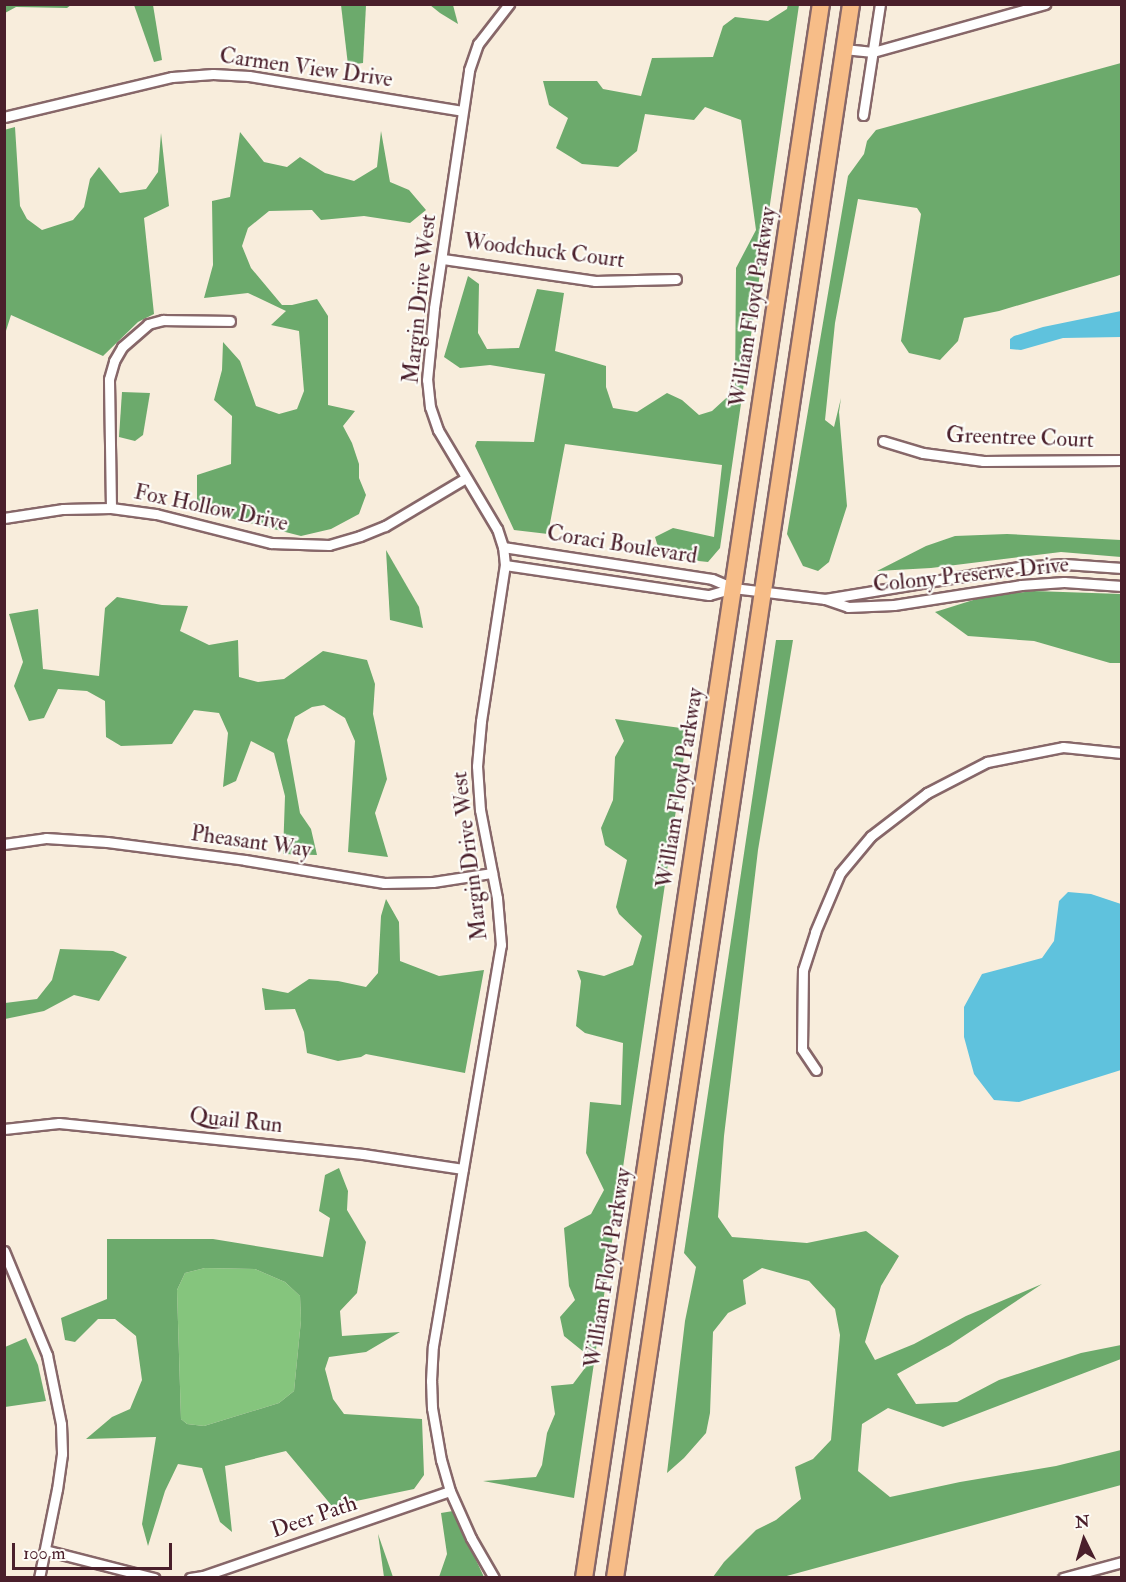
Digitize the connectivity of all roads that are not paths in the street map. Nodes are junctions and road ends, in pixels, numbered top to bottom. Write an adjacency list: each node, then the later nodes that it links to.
1 (509, 4): 8 (street, Margin Drive West)
2 (821, 4): 23 (highway, William Floyd Parkway)
3 (851, 4): 6 (highway)
4 (880, 4): 7 (street)
5 (1045, 4): 7 (street)
6 (844, 49): 7 (street); 24 (highway)
7 (873, 51): 9 (street)
8 (462, 111): 10 (street, Carmen View Drive); 11 (street, Margin Drive West)
9 (863, 115)
10 (4, 117)
11 (443, 259): 12 (street, Woodchuck Court); 16 (street, Margin Drive West)
12 (676, 279)
13 (230, 321): 17 (street)
14 (882, 441): 15 (street, Greentree Court)
15 (1122, 460)
16 (466, 478): 17 (street, Fox Hollow Drive); 19 (street, Margin Drive West)
17 (111, 508): 18 (street, Fox Hollow Drive)
18 (4, 518)
19 (503, 547): 20 (street, Margin Drive West); 23 (street, Coraci Boulevard)
20 (505, 565): 23 (street, Coraci Boulevard); 28 (street, Margin Drive West)
21 (1122, 568): 25 (street, Colony Preserve Drive)
22 (1122, 586): 25 (street, Colony Preserve Drive)
23 (733, 588): 24 (street, Coraci Boulevard); 40 (highway, William Floyd Parkway)
24 (763, 591): 25 (street, Colony Preserve Drive); 41 (highway)
25 (825, 599)
26 (1122, 753): 29 (street)
27 (4, 844): 28 (street, Pheasant Way)
28 (492, 873): 31 (street, Margin Drive West)
29 (816, 1070)
30 (4, 1130): 31 (street, Quail Run)
31 (464, 1169): 33 (street, Margin Drive West)
32 (4, 1251): 34 (street)
33 (450, 1491): 38 (street, Deer Path); 39 (street, Margin Drive West)
34 (45, 1550): 36 (street); 37 (street)
35 (1122, 1562): 42 (street)
36 (39, 1578)
37 (154, 1578)
38 (190, 1578)
39 (494, 1578)
40 (584, 1578)
41 (615, 1578)
42 (1062, 1578)

